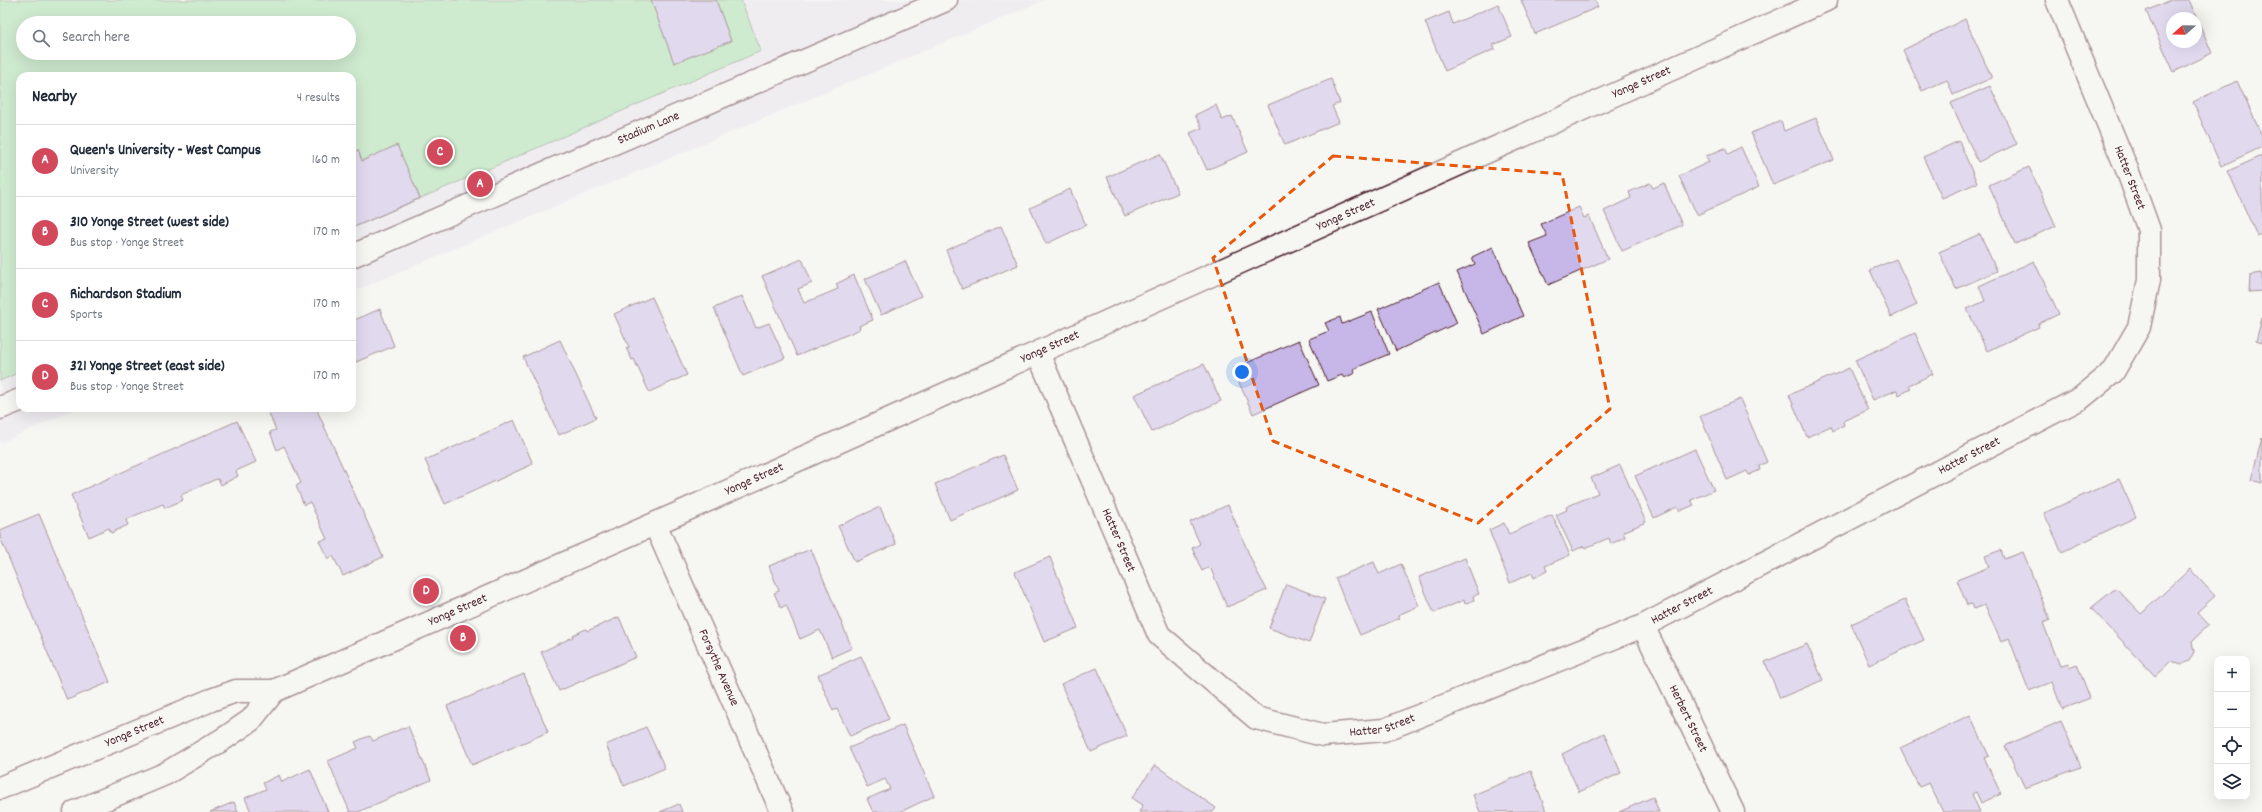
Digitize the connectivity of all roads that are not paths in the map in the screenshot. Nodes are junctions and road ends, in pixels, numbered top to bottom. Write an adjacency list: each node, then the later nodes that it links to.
1 (946, 0): 4 (street, Stadium Lane)
2 (1826, 0): 5 (street, Yonge Street)
3 (2057, 0): 9 (street, Hatter Street)
4 (356, 254)
5 (1038, 353): 8 (street, Yonge Street); 9 (street, Hatter Street)
6 (16, 402): 7 (street)
7 (0, 408)
8 (655, 524): 10 (street, Yonge Street); 13 (street, Forsythe Avenue)
9 (1643, 626): 14 (street, Herbert Street)
10 (274, 691): 11 (street, Yonge Street); 12 (street, Yonge Street)
11 (0, 788)
12 (75, 812)
13 (782, 812)
14 (1733, 812)

